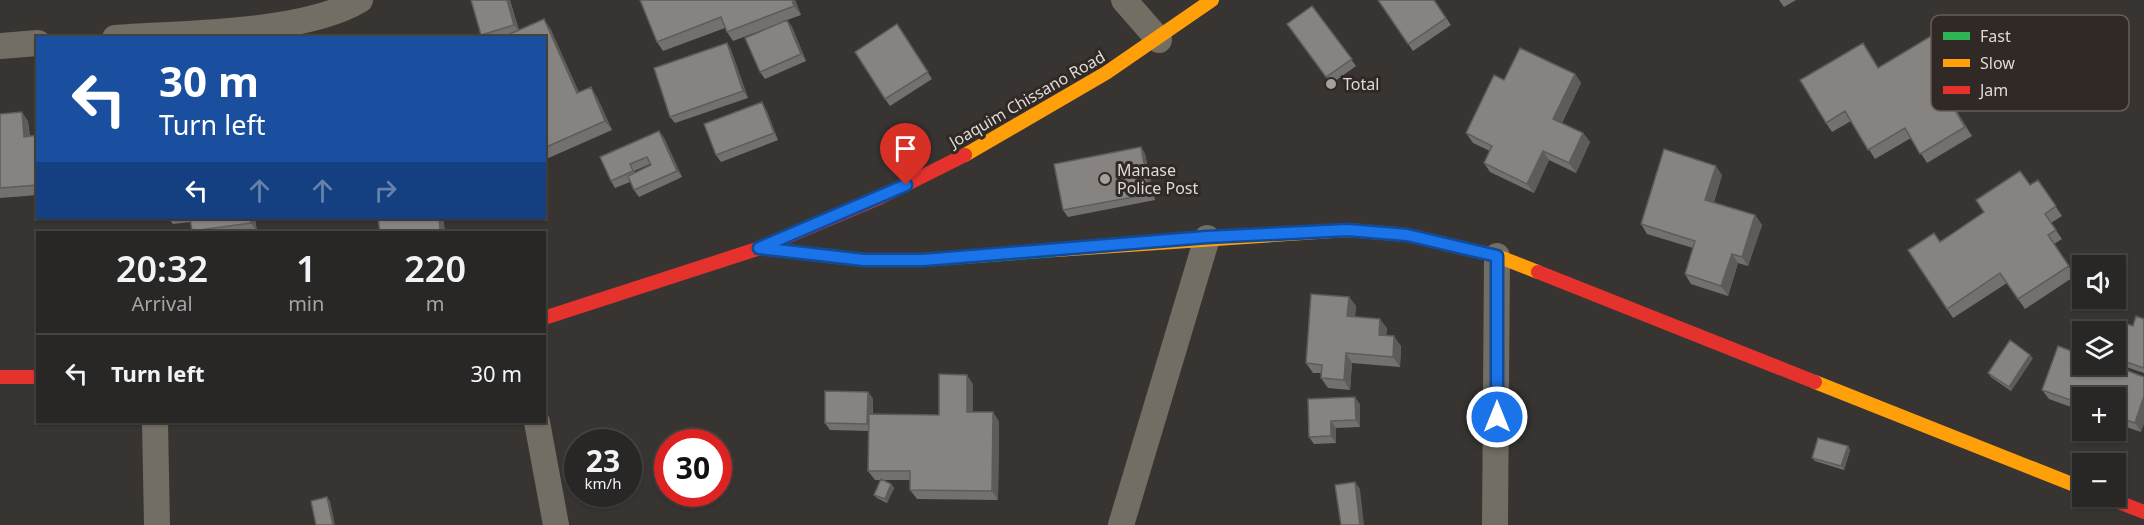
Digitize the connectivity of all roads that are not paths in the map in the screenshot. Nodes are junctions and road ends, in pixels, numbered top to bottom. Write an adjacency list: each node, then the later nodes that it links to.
1 (1125, 0): 5 (street)
2 (1212, 0): 5 (main road, Joaquim Chissano Road)
3 (348, 3): 4 (street)
4 (138, 36)
5 (1159, 40): 9 (main road, Joaquim Chissano Road)
6 (36, 43): 7 (street)
7 (0, 46)
8 (1207, 237): 9 (main road); 10 (main road); 21 (street)
9 (759, 248): 11 (main road, Joaquim Chissano Road)
10 (1497, 256): 16 (main road); 22 (street)
11 (546, 317)
12 (0, 377): 13 (main road)
13 (36, 377)
14 (155, 423): 19 (street)
15 (537, 423): 20 (street)
16 (2072, 484)
17 (2126, 505): 18 (main road)
18 (2144, 512)
19 (157, 525)
20 (556, 525)
21 (1120, 525)
22 (1495, 525)

